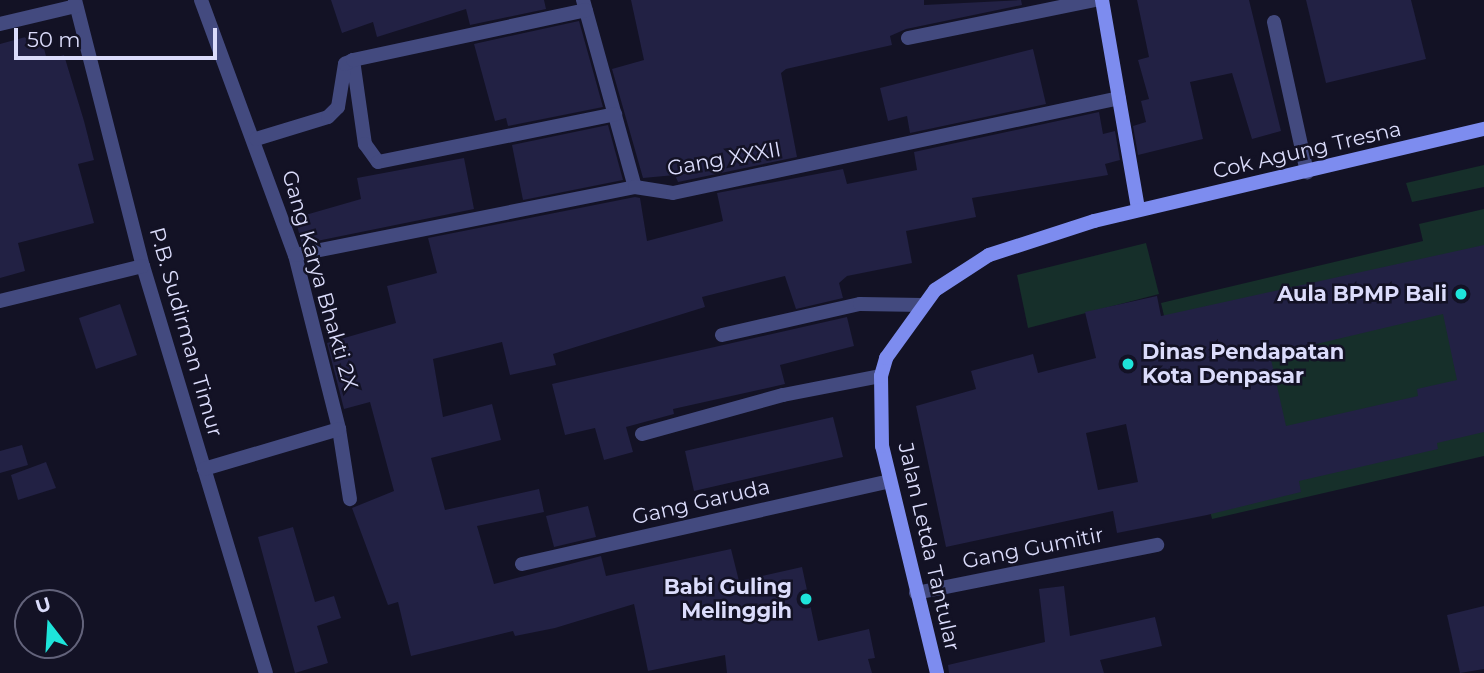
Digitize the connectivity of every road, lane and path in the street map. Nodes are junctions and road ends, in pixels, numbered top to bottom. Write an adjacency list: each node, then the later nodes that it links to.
1 (201, 0): 13 (street, Gang Karya Bhakti 2X)
2 (1094, 0): 8 (street)
3 (1102, 0): 10 (main road)
4 (76, 3): 7 (street); 18 (street, P.B. Sudirman Timur)
5 (584, 5): 9 (street); 11 (street)
6 (1274, 22): 14 (street)
7 (0, 24)
8 (908, 38)
9 (353, 60): 11 (street); 13 (street)
10 (1119, 98): 15 (street, Gang XXXII); 16 (main road)
11 (615, 114): 15 (street)
12 (1484, 129): 14 (main road, Cok Agung Tresna)
13 (256, 139): 17 (street, Gang Karya Bhakti 2X)
14 (1307, 173): 16 (main road, Cok Agung Tresna)
15 (635, 187): 17 (street, Gang XXXII)
16 (1138, 209): 20 (main road, Jalan Letda Tantular)
17 (295, 255): 23 (street, Gang Karya Bhakti 2X)
18 (143, 266): 19 (street); 25 (street, P.B. Sudirman Timur)
19 (0, 301)
20 (923, 305): 21 (street); 22 (main road, Jalan Letda Tantular)
21 (722, 335)
22 (881, 376): 24 (street); 26 (main road, Jalan Letda Tantular)
23 (339, 429): 25 (street); 27 (street, Gang Karya Bhakti 2X)
24 (642, 433)
25 (204, 468): 31 (street, P.B. Sudirman Timur)
26 (890, 481): 29 (street, Gang Garuda); 30 (main road, Jalan Letda Tantular)
27 (350, 499)
28 (1157, 545): 30 (street, Gang Gumitir)
29 (522, 564)
30 (916, 593): 32 (main road, Jalan Letda Tantular)
31 (266, 673)
32 (937, 673)

